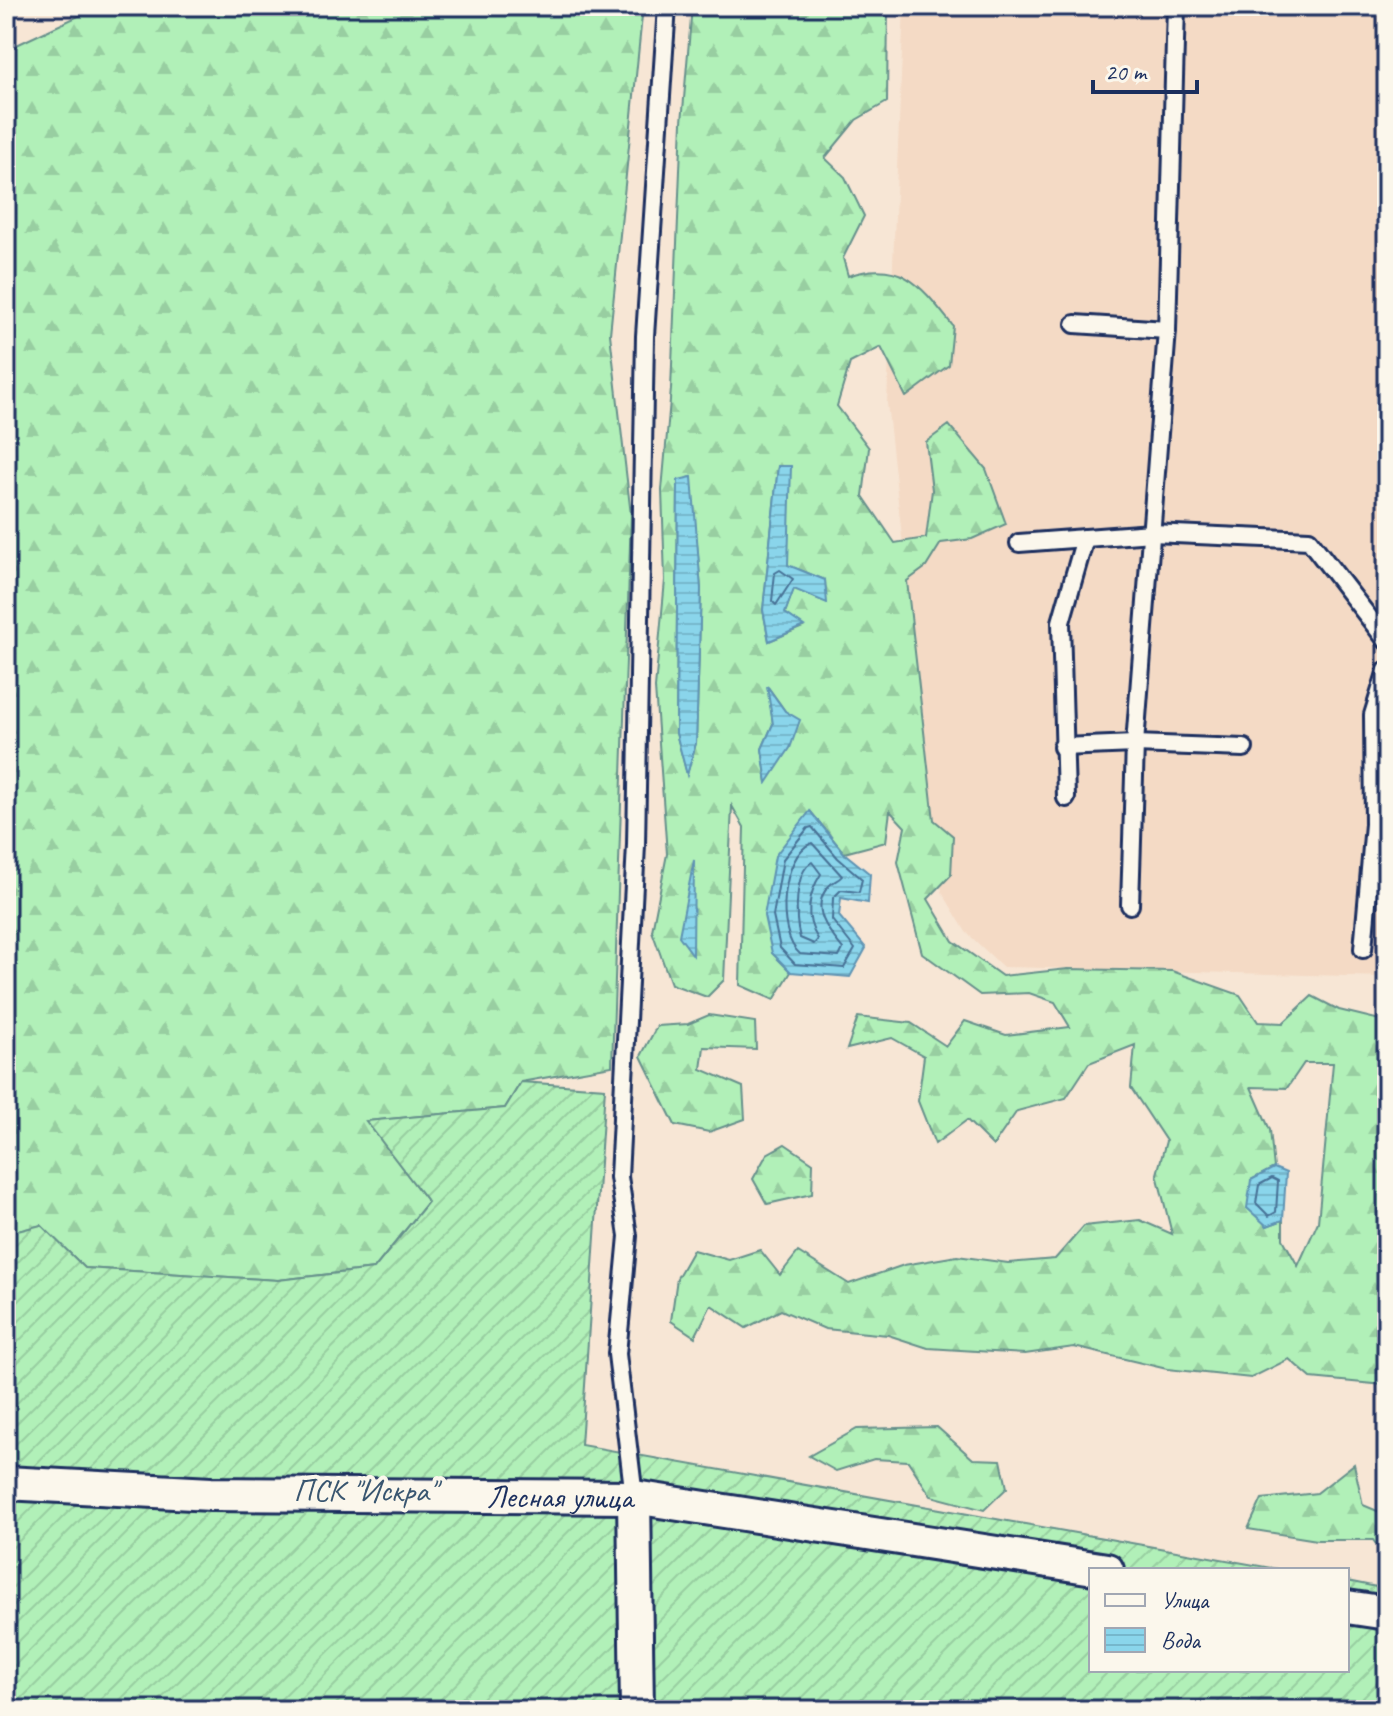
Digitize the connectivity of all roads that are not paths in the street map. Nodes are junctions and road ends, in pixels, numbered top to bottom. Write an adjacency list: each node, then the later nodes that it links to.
1 (667, 6): 17 (lane)
2 (1176, 6): 4 (lane)
3 (1075, 324): 4 (lane)
4 (1167, 330): 5 (lane)
5 (1152, 533): 6 (lane); 8 (lane); 10 (lane)
6 (1085, 538): 7 (lane); 11 (lane)
7 (1019, 543)
8 (1387, 641)
9 (1387, 670): 15 (lane)
10 (1135, 744): 11 (lane); 12 (lane); 14 (lane)
11 (1062, 747): 13 (lane)
12 (1244, 748)
13 (1066, 798)
14 (1130, 905)
15 (1363, 949)
16 (6, 1483): 17 (street, Лесная улица)
17 (634, 1497): 18 (street, Лесная улица); 21 (street)
18 (1094, 1568)
19 (1349, 1607): 20 (street)
20 (1387, 1613)
21 (637, 1710)

